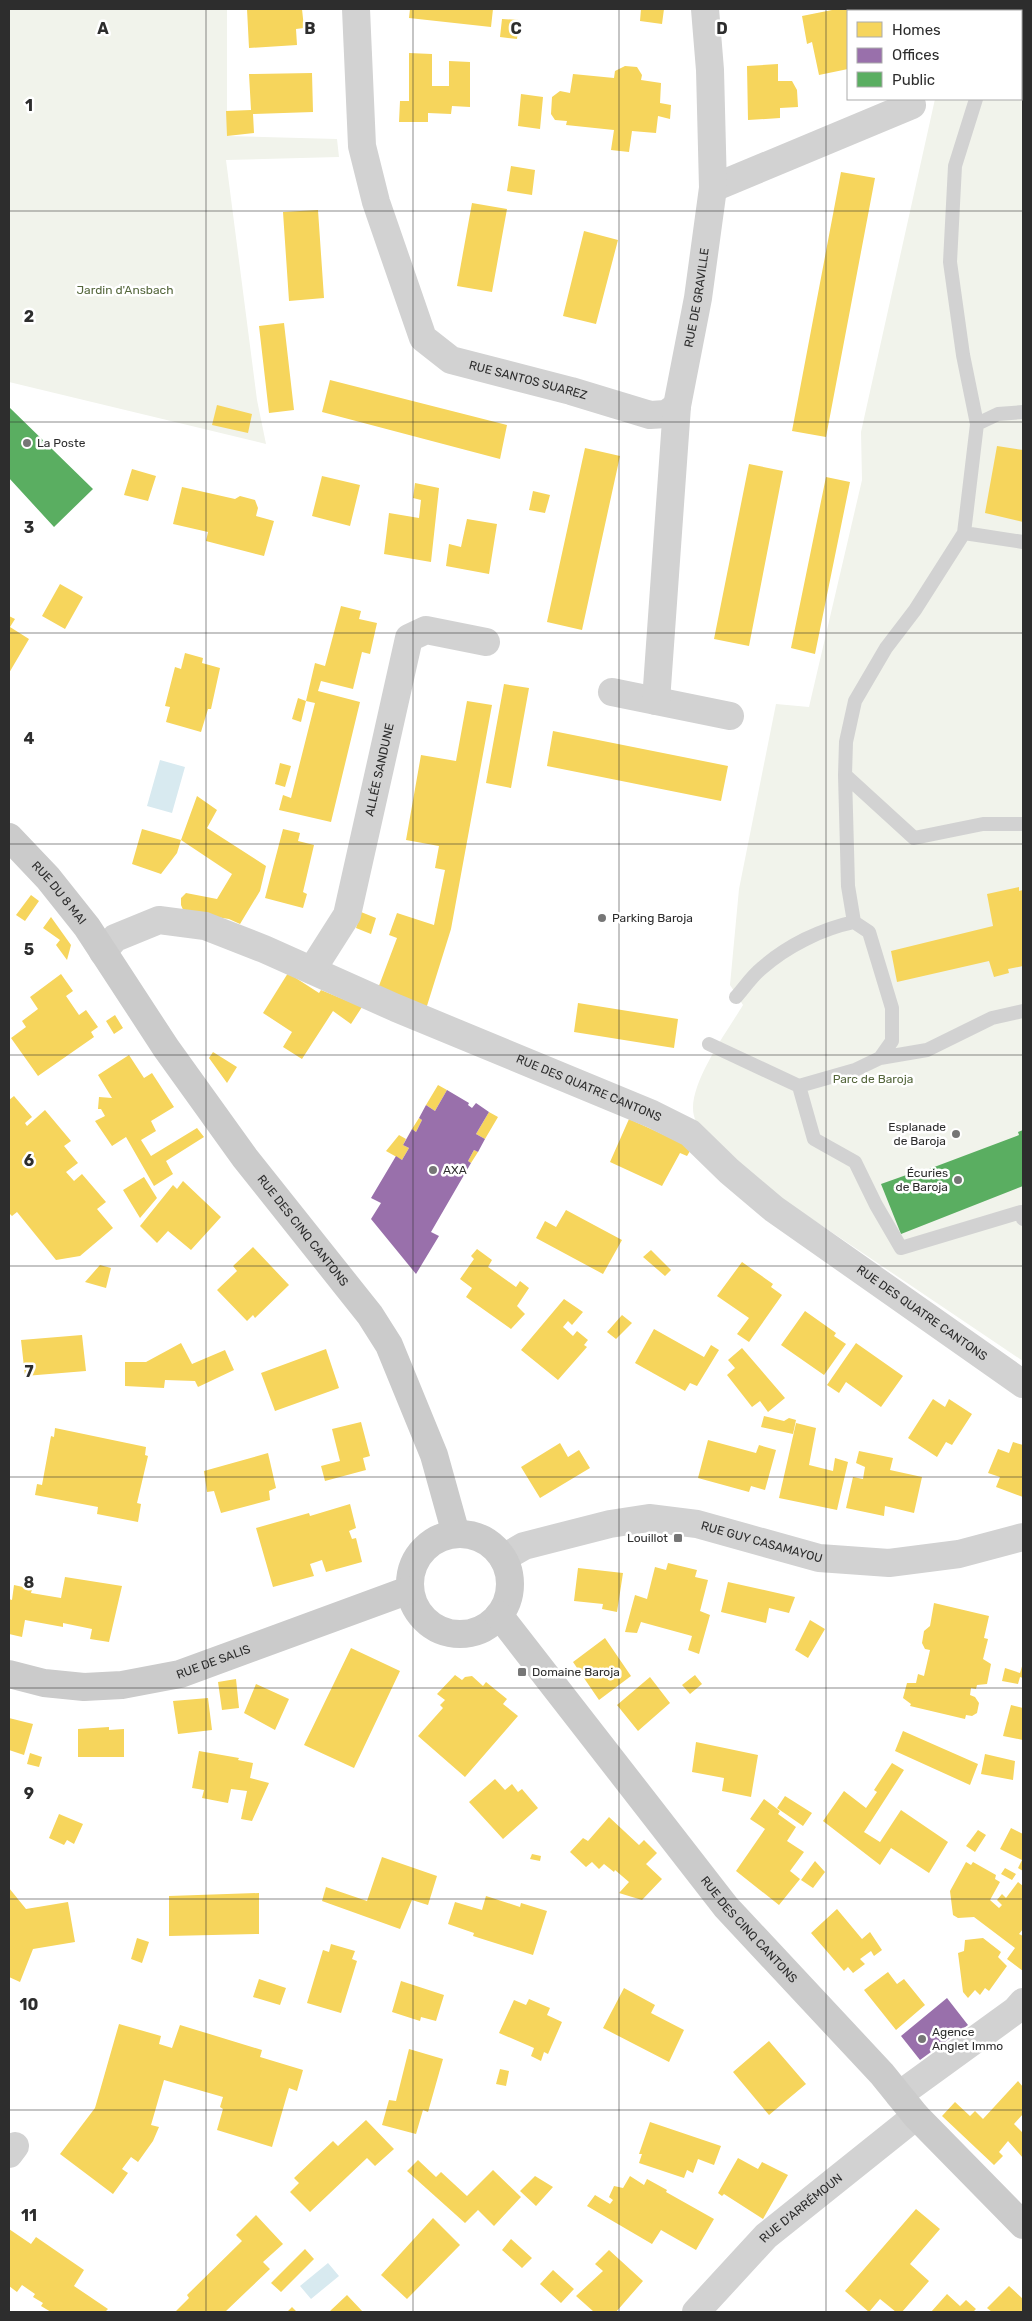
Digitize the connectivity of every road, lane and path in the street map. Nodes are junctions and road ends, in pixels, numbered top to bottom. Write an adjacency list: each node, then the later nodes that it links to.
1 (356, 9): 6 (street, RUE SANTOS SUAREZ)
2 (706, 9): 5 (street, RUE DE GRAVILLE)
3 (976, 100): 8 (lane)
4 (912, 105): 5 (street)
5 (714, 188): 6 (street, RUE DE GRAVILLE)
6 (678, 406): 13 (street)
7 (1023, 412): 8 (lane)
8 (977, 424): 9 (lane)
9 (964, 533): 10 (lane); 15 (lane)
10 (1023, 542)
11 (486, 642): 20 (street, ALLÉE SANDUNE)
12 (612, 692): 13 (street)
13 (656, 701): 14 (street)
14 (730, 716)
15 (845, 775): 16 (lane); 18 (lane)
16 (1023, 824)
17 (9, 837): 19 (street, RUE DU 8 MAI)
18 (854, 922): 21 (lane); 24 (lane)
19 (103, 952): 20 (street, RUE DES QUATRE CANTONS); 28 (street, RUE DES CINQ CANTONS)
20 (312, 970): 27 (street, RUE DES QUATRE CANTONS)
21 (736, 997)
22 (1023, 1011): 24 (lane)
23 (709, 1044): 25 (lane)
24 (880, 1058): 25 (lane)
25 (799, 1086): 26 (lane)
26 (1023, 1219)
27 (1023, 1384)
28 (456, 1534): 30 (street); 31 (street)
29 (1023, 1537): 30 (street, RUE GUY CASAMAYOU)
30 (503, 1558): 32 (street)
31 (409, 1590): 32 (street); 33 (street, RUE DE SALIS)
32 (499, 1615): 35 (street, RUE DES CINQ CANTONS)
33 (9, 1674)
34 (1023, 2002): 35 (street)
35 (899, 2095): 36 (street, RUE DES CINQ CANTONS)
36 (916, 2116): 37 (street, RUE DES CINQ CANTONS); 38 (street, RUE D'ARRÉMOUN)
37 (1023, 2225)
38 (696, 2312)

